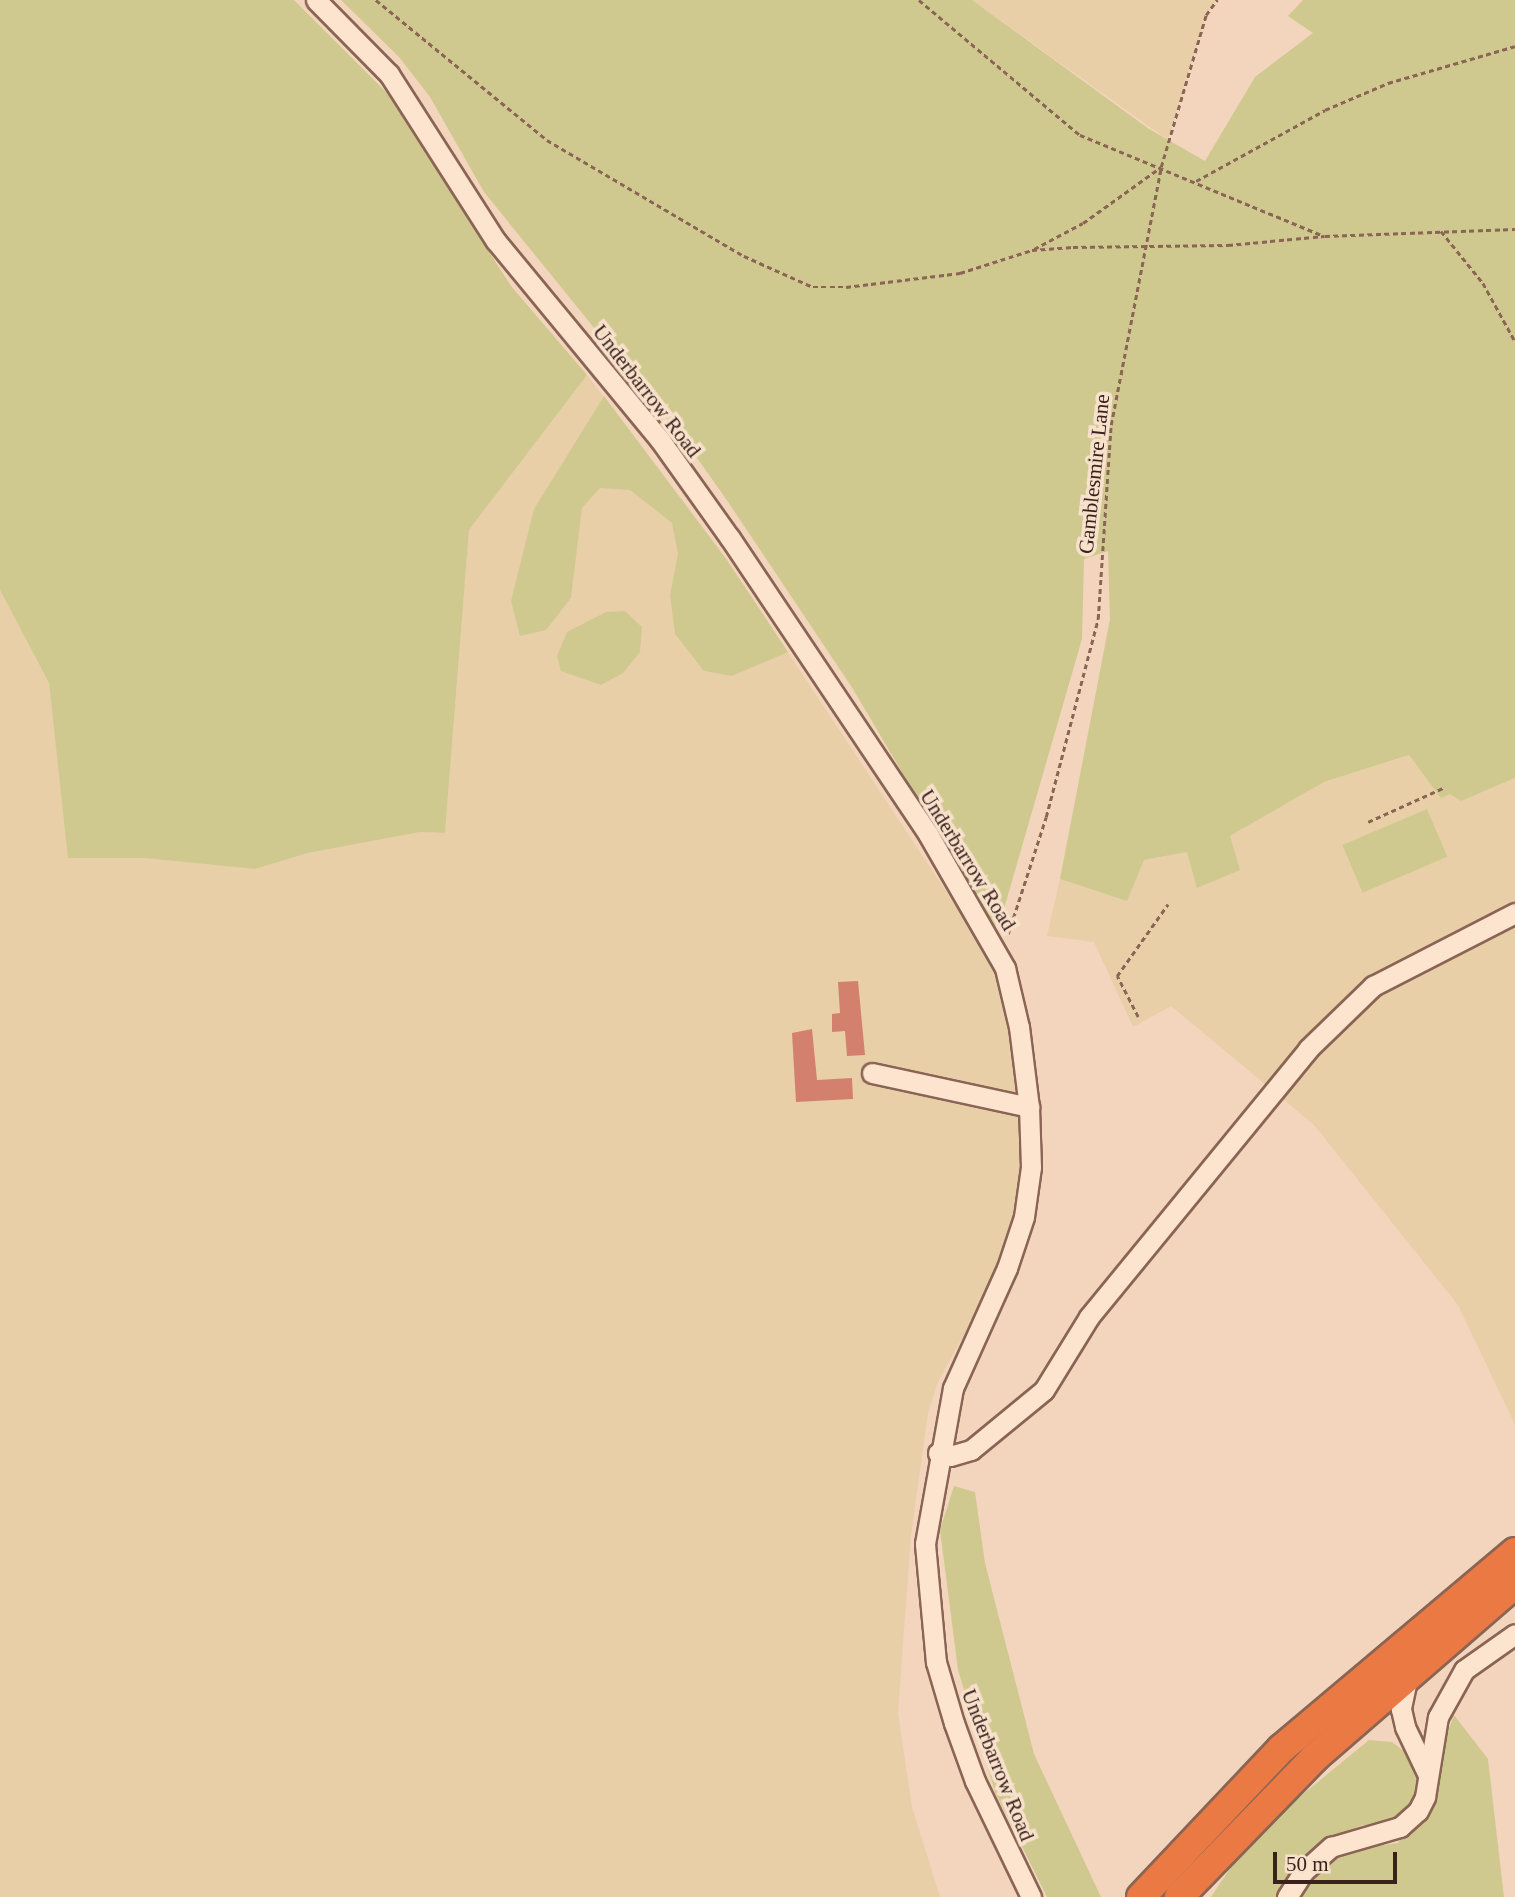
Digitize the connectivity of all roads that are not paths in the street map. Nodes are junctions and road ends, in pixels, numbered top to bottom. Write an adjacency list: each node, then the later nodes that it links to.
1 (316, 0): 4 (street, Underbarrow Road)
2 (1515, 913): 5 (street)
3 (872, 1073): 4 (street)
4 (1029, 1107): 5 (street, Underbarrow Road)
5 (938, 1453): 13 (street, Underbarrow Road)
6 (1515, 1552): 14 (highway)
7 (1515, 1584): 9 (highway)
8 (1515, 1634): 12 (street)
9 (1408, 1673): 10 (highway); 11 (street)
10 (1360, 1717): 11 (street); 15 (highway)
11 (1405, 1727): 12 (street)
12 (1428, 1776): 16 (street)
13 (1031, 1897)
14 (1141, 1897)
15 (1179, 1897)
16 (1287, 1897)

